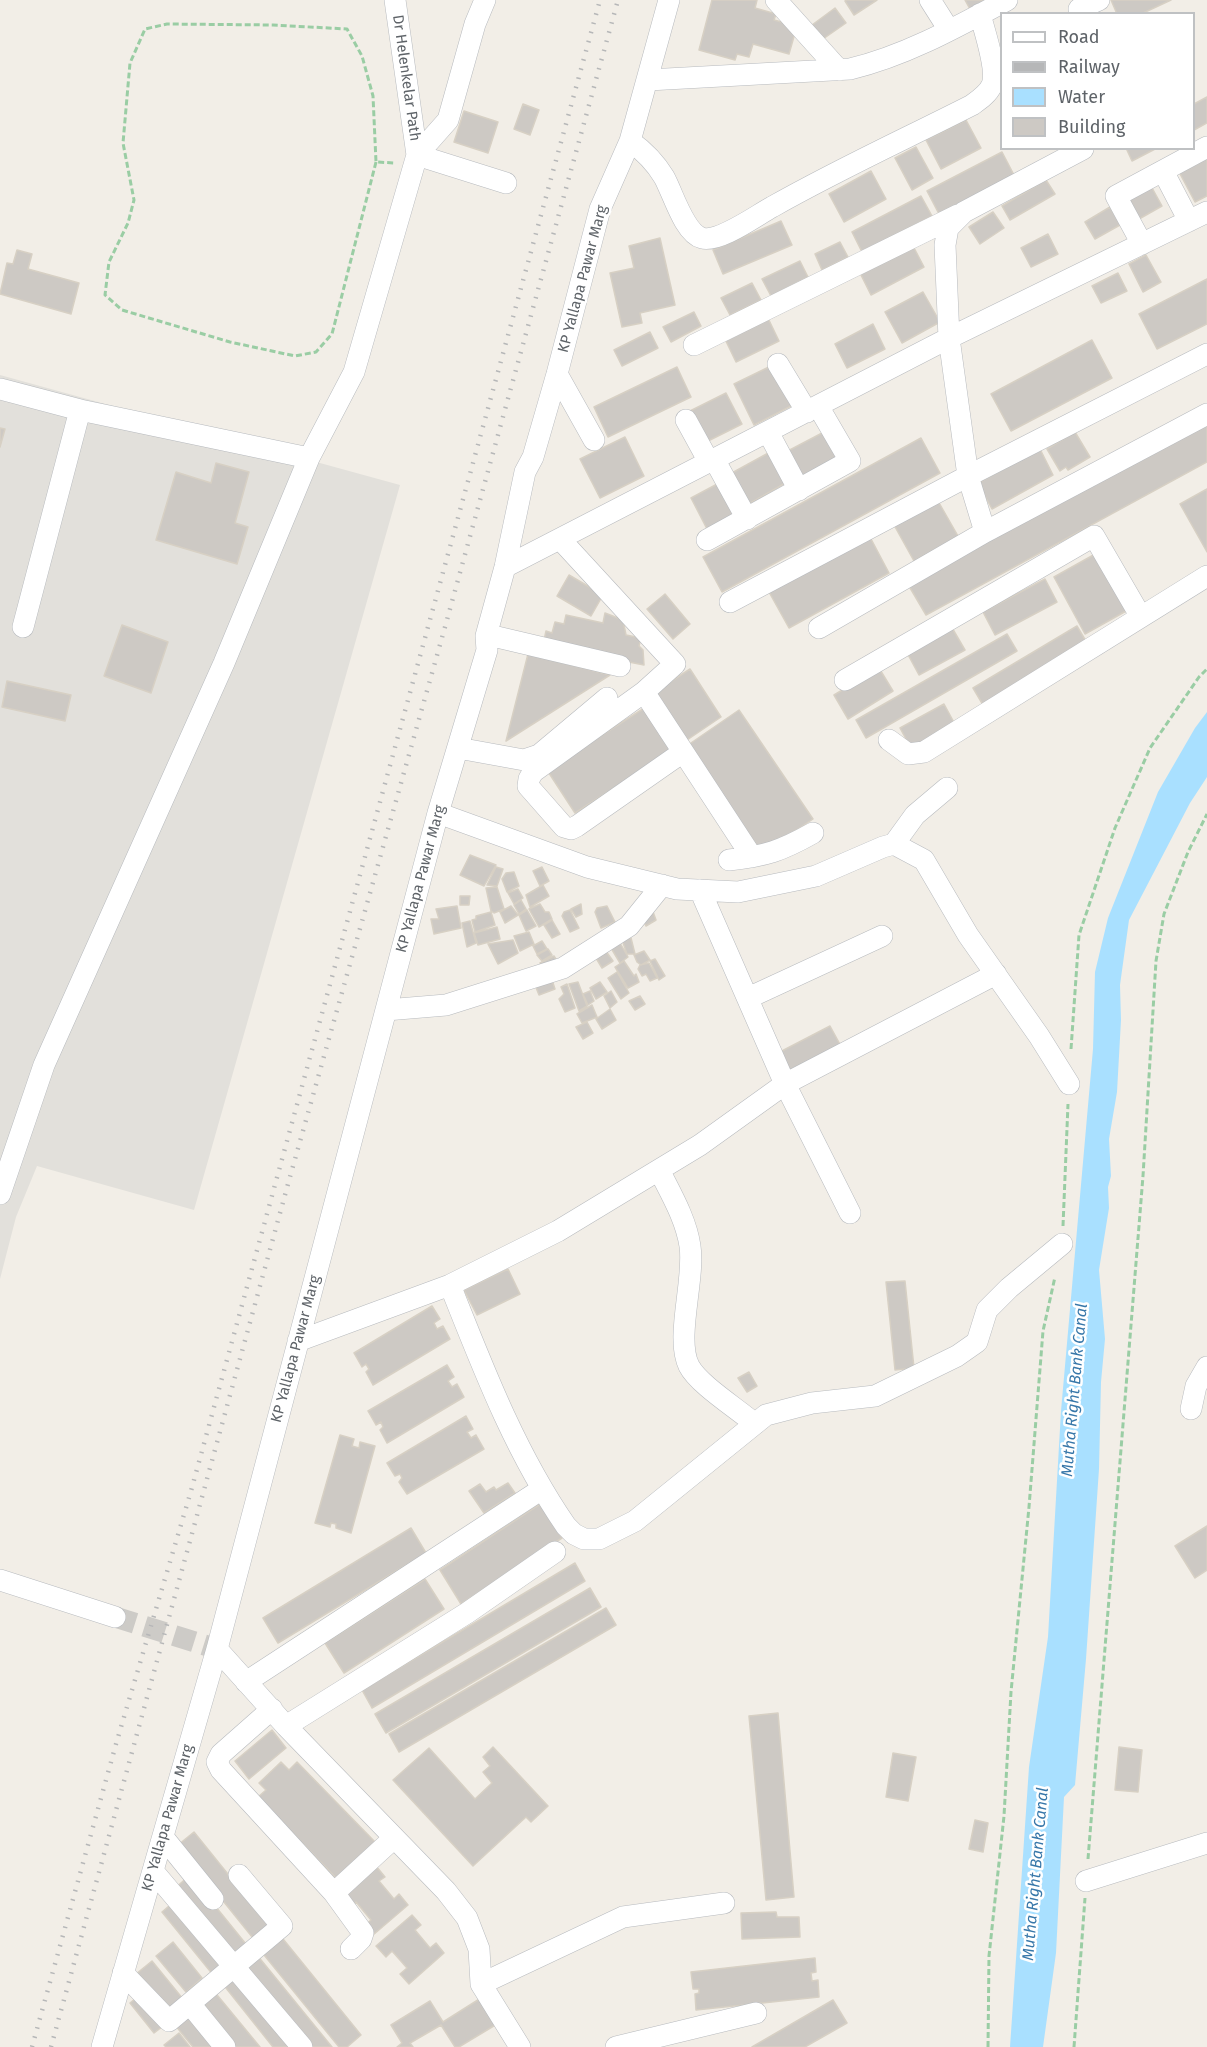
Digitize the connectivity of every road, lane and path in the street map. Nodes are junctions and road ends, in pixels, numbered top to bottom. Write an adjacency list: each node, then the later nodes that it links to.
1 (395, 0): 16 (street, Dr Helenkelar Path)
2 (485, 0): 16 (street)
3 (669, 0): 12 (street, KP Yallapa Pawar Marg)
4 (776, 0): 11 (street)
5 (930, 0): 10 (street)
6 (1007, 0): 9 (street)
7 (1100, 0): 8 (street)
8 (1079, 9)
9 (980, 14): 10 (street); 13 (street)
10 (949, 30): 11 (street)
11 (838, 70): 12 (street)
12 (648, 80): 13 (street, KP Yallapa Pawar Marg)
13 (630, 141): 27 (street, KP Yallapa Pawar Marg)
14 (1207, 147): 18 (street)
15 (1081, 150): 20 (street)
16 (416, 159): 17 (path); 19 (street); 35 (street)
17 (376, 162): 17 (path)
18 (1163, 171): 21 (street); 22 (street)
19 (506, 183)
20 (964, 212): 23 (street); 24 (street)
21 (1198, 217): 22 (street)
22 (1142, 244): 23 (street)
23 (949, 338): 29 (street); 37 (street)
24 (694, 345)
25 (1207, 354): 37 (street)
26 (778, 364): 29 (street)
27 (557, 374): 34 (street); 43 (street, KP Yallapa Pawar Marg)
28 (0, 389): 30 (street)
29 (812, 409): 33 (street); 38 (street)
30 (80, 410): 35 (street); 47 (street)
31 (1207, 414): 40 (street)
32 (686, 420): 36 (street)
33 (768, 432): 36 (street); 38 (street)
34 (594, 440)
35 (309, 458): 75 (street)
36 (712, 461): 39 (street); 41 (street)
37 (968, 476): 40 (street); 45 (street)
38 (799, 490): 39 (street)
39 (747, 519): 42 (street)
40 (985, 532): 48 (street)
41 (560, 538): 43 (street); 53 (street)
42 (707, 540)
43 (510, 564): 49 (street, KP Yallapa Pawar Marg)
44 (1207, 576): 46 (street)
45 (730, 602)
46 (1141, 617): 52 (street); 55 (street)
47 (22, 627)
48 (819, 628)
49 (492, 643): 50 (street); 56 (street, KP Yallapa Pawar Marg)
50 (620, 666)
51 (1207, 669): 71 (path)
52 (845, 680)
53 (644, 692): 57 (street); 57 (street)
54 (608, 698): 56 (street)
55 (889, 740)
56 (458, 747): 59 (street, KP Yallapa Pawar Marg)
57 (683, 752): 63 (street)
58 (947, 788): 62 (street)
59 (438, 813): 65 (street); 70 (street, KP Yallapa Pawar Marg)
60 (1207, 814): 97 (path)
61 (813, 833): 63 (street)
62 (894, 844): 66 (street); 68 (street)
63 (752, 857): 64 (street)
64 (729, 860)
65 (662, 885): 66 (street); 70 (street)
66 (700, 890): 69 (street)
67 (882, 936): 69 (street)
68 (996, 974): 72 (street); 73 (street)
69 (748, 998): 72 (street)
70 (386, 1011): 80 (street, KP Yallapa Pawar Marg)
71 (1071, 1050)
72 (785, 1083): 74 (street); 76 (street)
73 (1069, 1084): 77 (path)
74 (659, 1170): 79 (street); 83 (street)
75 (0, 1194)
76 (850, 1214)
77 (1062, 1244): 83 (street)
78 (1055, 1277): 112 (path)
79 (450, 1285): 80 (street); 84 (street)
80 (298, 1341): 88 (street, KP Yallapa Pawar Marg)
81 (1207, 1367): 82 (street)
82 (1191, 1409)
83 (755, 1424): 84 (street)
84 (542, 1489): 89 (street)
85 (555, 1552): 91 (street)
86 (0, 1580): 87 (street)
87 (116, 1617)
88 (217, 1649): 89 (street); 92 (street, KP Yallapa Pawar Marg)
89 (246, 1682): 90 (street)
90 (272, 1709): 91 (street); 98 (street)
91 (286, 1726): 93 (street)
92 (162, 1837): 95 (street, KP Yallapa Pawar Marg); 99 (street)
93 (394, 1838): 98 (street); 104 (street)
94 (1207, 1843): 97 (street)
95 (153, 1871): 102 (street); 103 (street, KP Yallapa Pawar Marg)
96 (239, 1875): 102 (street)
97 (1086, 1881): 113 (path)
98 (334, 1893): 101 (street)
99 (213, 1899)
100 (724, 1902): 104 (street)
101 (351, 1948)
102 (234, 1967): 105 (street); 109 (street)
103 (123, 1973): 105 (street); 107 (street, KP Yallapa Pawar Marg)
104 (481, 1984): 110 (street)
105 (190, 2004): 108 (street)
106 (756, 2013): 111 (street)
107 (102, 2047)
108 (225, 2047)
109 (302, 2047)
110 (520, 2047)
111 (616, 2047)
112 (988, 2047)
113 (1074, 2047)

